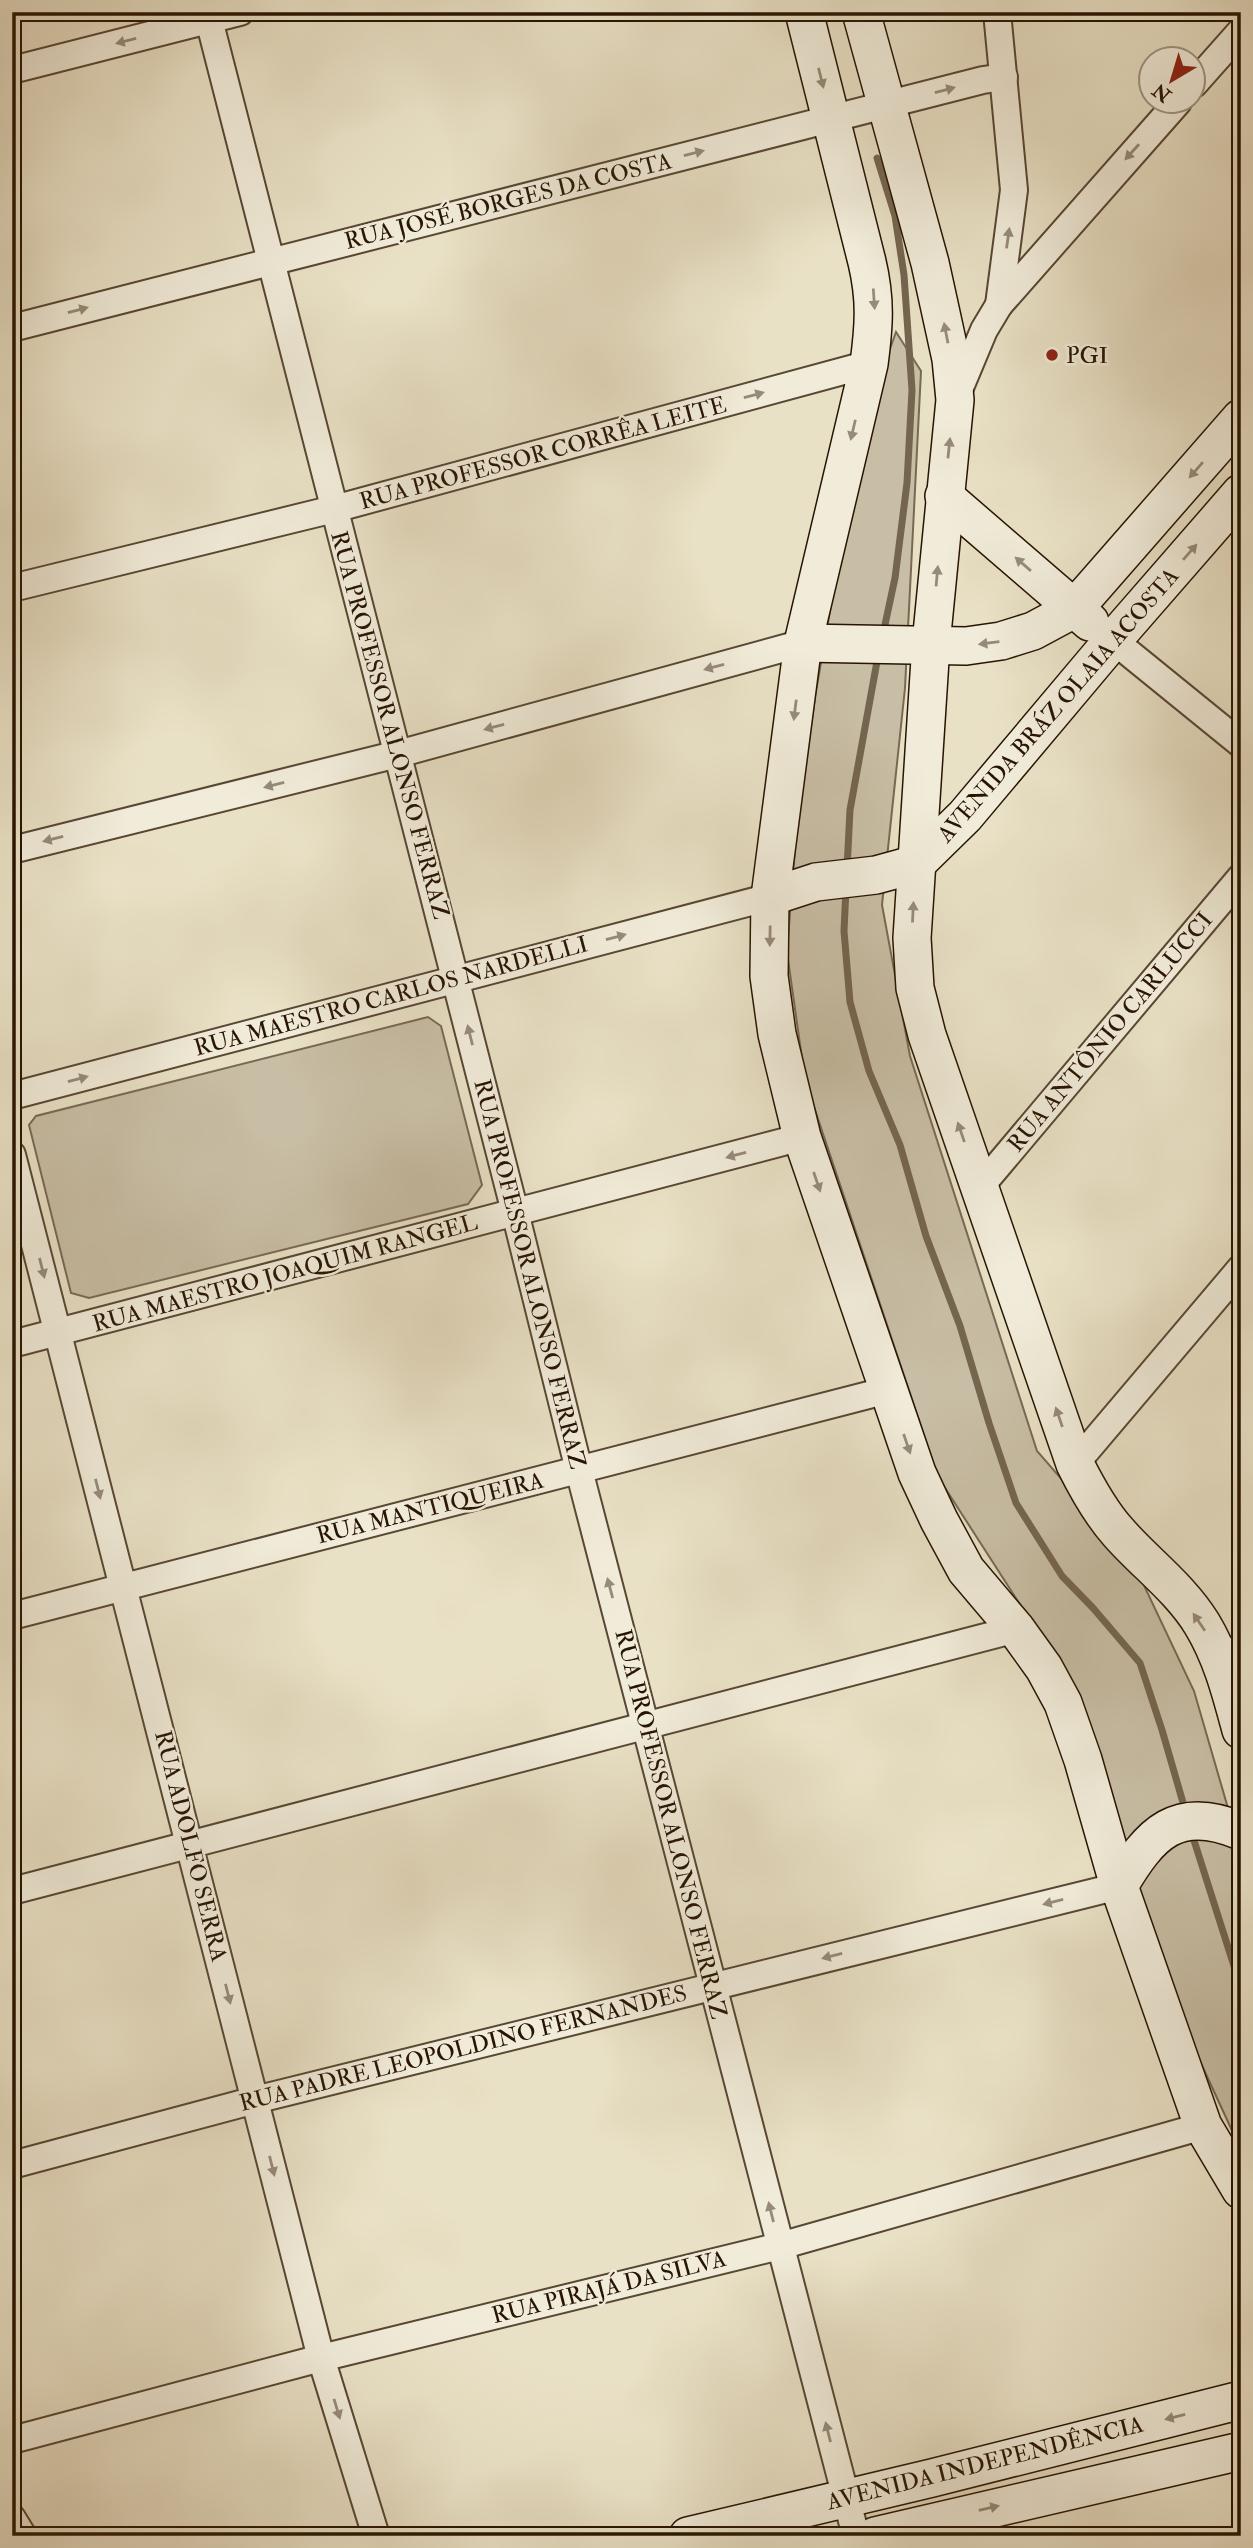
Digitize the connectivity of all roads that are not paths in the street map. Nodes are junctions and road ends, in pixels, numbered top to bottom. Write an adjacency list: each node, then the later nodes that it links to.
1 (240, 12): 5 (street)
2 (804, 12): 12 (street, one-way to 12)
3 (862, 12): 10 (street)
4 (997, 12): 9 (street)
5 (208, 16): 8 (street, one-way to 8); 13 (street, RUA PROFESSOR ALONSO FERRAZ)
6 (1241, 31): 7 (street)
7 (1208, 68)
8 (12, 70)
9 (1004, 77): 10 (street, RUA JOSÉ BORGES DA COSTA, one-way to 9); 14 (street, one-way to 9)
10 (887, 105): 12 (street, RUA JOSÉ BORGES DA COSTA); 17 (street, one-way to 10)
11 (1166, 116): 14 (street, one-way to 14)
12 (831, 119): 13 (street, RUA JOSÉ BORGES DA COSTA, one-way to 12); 16 (street, one-way to 16)
13 (271, 261): 15 (street, RUA JOSÉ BORGES DA COSTA, one-way to 13); 21 (street, RUA PROFESSOR ALONSO FERRAZ)
14 (999, 305): 17 (street)
15 (12, 328)
16 (869, 364): 21 (street, RUA PROFESSOR CORRÊA LEITE, one-way to 16); 25 (street, one-way to 25)
17 (954, 400): 20 (street, one-way to 17)
18 (1241, 418): 23 (street, one-way to 23)
19 (1241, 494): 24 (street, AVENIDA BRÁZ OLAIA ACOSTA, one-way to 19)
20 (944, 496): 23 (street, one-way to 20); 26 (street, one-way to 20)
21 (334, 509): 22 (street, RUA PROFESSOR CORRÊA LEITE); 28 (street, RUA PROFESSOR ALONSO FERRAZ)
22 (12, 589)
23 (1074, 609): 24 (street); 26 (street, one-way to 26)
24 (1112, 640): 27 (street); 30 (street, AVENIDA BRÁZ OLAIA ACOSTA)
25 (803, 643): 26 (street); 28 (street, one-way to 28); 32 (street, one-way to 32)
26 (898, 643): 30 (street)
27 (1241, 744)
28 (398, 754): 29 (street, one-way to 29); 33 (street, RUA PROFESSOR ALONSO FERRAZ)
29 (12, 850)
30 (916, 864): 32 (street, AVENIDA BRÁZ OLAIA ACOSTA); 37 (street, one-way to 30)
31 (1241, 877): 37 (street, RUA ANTÔNIO CARLUCCI)
32 (770, 898): 33 (street, RUA MAESTRO CARLOS NARDELLI, one-way to 32); 35 (street, one-way to 35)
33 (455, 979): 34 (street, RUA MAESTRO CARLOS NARDELLI, one-way to 33); 38 (street, RUA PROFESSOR ALONSO FERRAZ, one-way to 33)
34 (12, 1096)
35 (802, 1138): 38 (street, RUA MAESTRO JOAQUIM RANGEL, one-way to 38); 42 (street, one-way to 42)
36 (12, 1155): 40 (street, RUA ADOLFO SERRA, one-way to 40)
37 (980, 1186): 43 (street, one-way to 37)
38 (515, 1212): 40 (street, RUA MAESTRO JOAQUIM RANGEL); 44 (street, RUA PROFESSOR ALONSO FERRAZ)
39 (1241, 1268): 43 (street)
40 (58, 1332): 41 (street, RUA MAESTRO JOAQUIM RANGEL); 45 (street, RUA ADOLFO SERRA, one-way to 45)
41 (12, 1344)
42 (888, 1390): 44 (street, RUA MANTIQUEIRA); 47 (street, one-way to 47)
43 (1075, 1464): 48 (street, one-way to 43)
44 (579, 1470): 45 (street, RUA MANTIQUEIRA); 49 (street, RUA PROFESSOR ALONSO FERRAZ, one-way to 44)
45 (124, 1588): 46 (street, RUA MANTIQUEIRA); 52 (street, RUA ADOLFO SERRA)
46 (12, 1616)
47 (1016, 1629): 49 (street); 53 (street)
48 (1232, 1656): 50 (street)
49 (647, 1726): 52 (street); 55 (street, RUA PROFESSOR ALONSO FERRAZ)
50 (1241, 1730)
51 (1229, 1826): 53 (street)
52 (191, 1844): 54 (street); 56 (street, RUA ADOLFO SERRA, one-way to 56)
53 (1119, 1886): 55 (street, RUA PADRE LEOPOLDINO FERNANDES, one-way to 55); 57 (street)
54 (12, 1891)
55 (713, 1986): 56 (street, RUA PADRE LEOPOLDINO FERNANDES); 60 (street, RUA PROFESSOR ALONSO FERRAZ, one-way to 55)
56 (255, 2100): 58 (street, RUA PADRE LEOPOLDINO FERNANDES); 61 (street, RUA ADOLFO SERRA, one-way to 61)
57 (1203, 2126): 59 (street); 60 (street, RUA PIRAJÁ DA SILVA)
58 (12, 2165)
59 (1241, 2190)
60 (779, 2246): 61 (street, RUA PIRAJÁ DA SILVA); 65 (street, RUA PROFESSOR ALONSO FERRAZ, one-way to 60)
61 (321, 2358): 63 (street, RUA PIRAJÁ DA SILVA); 68 (street, RUA ADOLFO SERRA, one-way to 68)
62 (1241, 2400): 65 (street, AVENIDA INDEPENDÊNCIA, one-way to 65)
63 (12, 2440)
64 (1241, 2451): 71 (street, AVENIDA INDEPENDÊNCIA, one-way to 64)
65 (845, 2498): 69 (street, AVENIDA INDEPENDÊNCIA); 70 (street, RUA PROFESSOR ALONSO FERRAZ)
66 (12, 2518): 67 (street)
67 (23, 2536)
68 (376, 2536)
69 (688, 2536)
70 (856, 2536)
71 (875, 2536)

